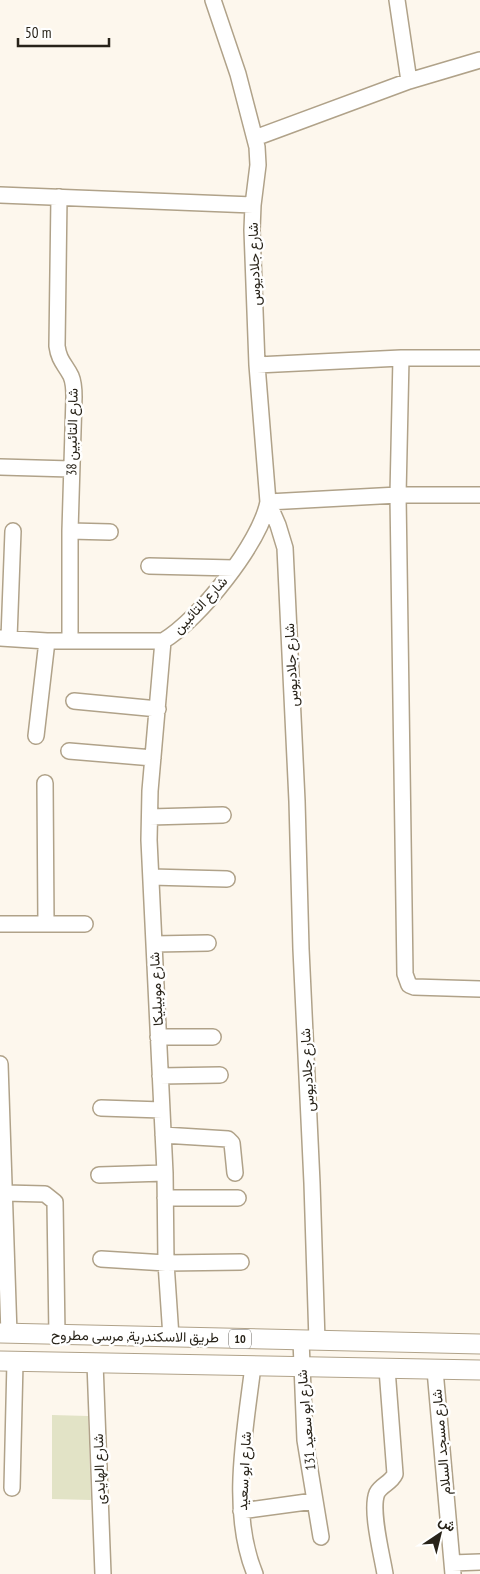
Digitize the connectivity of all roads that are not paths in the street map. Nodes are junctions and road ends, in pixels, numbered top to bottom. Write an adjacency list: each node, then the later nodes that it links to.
1 (213, 0): 5 (street, شارع جلاديوس)
2 (397, 0): 4 (street)
3 (480, 60): 4 (street)
4 (409, 81): 5 (street)
5 (255, 138): 8 (street, شارع جلاديوس)
6 (0, 195): 7 (street)
7 (59, 197): 8 (street); 13 (street, شارع التائبين 38)
8 (252, 205): 11 (street, شارع جلاديوس)
9 (401, 358): 10 (street); 11 (street); 14 (street)
10 (480, 358)
11 (258, 365): 16 (street, شارع جلاديوس)
12 (0, 467): 13 (street)
13 (71, 469): 17 (street, شارع التائبين 38)
14 (398, 495): 15 (street); 16 (street); 41 (street)
15 (480, 495)
16 (268, 502): 21 (street, شارع التائبين); 63 (street, شارع جلاديوس)
17 (70, 531): 19 (street); 23 (street, شارع التائبين 38)
18 (12, 532): 22 (street)
19 (110, 532)
20 (149, 566): 21 (street)
21 (234, 568): 25 (street, شارع التائبين)
22 (5, 638): 24 (street, شارع التائبين)
23 (70, 640): 24 (street, شارع التائبين); 25 (street, شارع التائبين)
24 (47, 641): 28 (street)
25 (163, 641): 27 (street, شارع موبيليكا)
26 (74, 701): 27 (street)
27 (158, 709): 30 (street, شارع موبيليكا)
28 (36, 736)
29 (69, 751): 30 (street)
30 (153, 758): 33 (street, شارع موبيليكا)
31 (45, 783): 37 (street)
32 (223, 815): 33 (street)
33 (150, 817): 34 (street, شارع موبيليكا)
34 (151, 877): 35 (street); 39 (street, شارع موبيليكا)
35 (227, 879)
36 (0, 924): 37 (street)
37 (46, 924): 38 (street)
38 (85, 924)
39 (154, 944): 40 (street); 42 (street, شارع موبيليكا)
40 (208, 944)
41 (480, 989)
42 (158, 1036): 43 (street); 46 (street, شارع موبيليكا)
43 (213, 1037)
44 (0, 1064): 49 (street)
45 (220, 1075): 46 (street)
46 (160, 1076): 48 (street, شارع موبيليكا)
47 (101, 1108): 48 (street)
48 (162, 1110): 50 (street, شارع موبيليكا)
49 (1, 1125): 54 (street)
50 (163, 1135): 51 (street); 52 (street, شارع موبيليكا)
51 (235, 1172)
52 (165, 1174): 53 (street); 55 (street, شارع موبيليكا)
53 (99, 1175)
54 (5, 1193): 60 (street); 61 (street)
55 (165, 1198): 56 (street); 59 (street, شارع موبيليكا)
56 (238, 1198)
57 (101, 1259): 59 (street)
58 (241, 1262): 59 (street)
59 (166, 1263): 62 (street, شارع موبيليكا)
60 (4, 1334): 61 (main road, طريق الاسكندرية, مرسى مطروح / 10)
61 (57, 1335): 62 (main road, طريق الاسكندرية, مرسى مطروح / 10)
62 (171, 1337): 63 (main road, طريق الاسكندرية, مرسى مطروح / 10)
63 (309, 1340): 64 (main road, طريق الاسكندرية, مرسى مطروح / 10); 69 (street, شارع ابو سعيد 131)
64 (348, 1341): 65 (main road, طريق الاسكندرية, مرسى مطروح / 10); 70 (main road)
65 (480, 1344)
66 (8, 1362): 67 (main road, طريق الاسكندرية, مرسى مطروح / 10); 74 (street)
67 (95, 1363): 68 (main road, طريق الاسكندرية, مرسى مطروح / 10); 80 (street, شارع الهايدى)
68 (253, 1366): 69 (main road, طريق الاسكندرية, مرسى مطروح / 10); 76 (street, شارع ابو سعيد)
69 (302, 1367): 70 (main road, طريق الاسكندرية, مرسى مطروح / 10); 75 (street, شارع ابو سعيد 131)
70 (348, 1368): 71 (main road, طريق الاسكندرية, مرسى مطروح / 10)
71 (387, 1368): 72 (main road, طريق الاسكندرية, مرسى مطروح / 10); 82 (street)
72 (435, 1370): 73 (main road, طريق الاسكندرية, مرسى مطروح / 10); 79 (street, شارع مسجد السلام)
73 (480, 1370)
74 (12, 1488)
75 (314, 1500): 76 (street); 77 (street, شارع ابو سعيد 131)
76 (241, 1511): 81 (street, شارع ابو سعيد)
77 (321, 1537)
78 (480, 1562): 79 (street)
79 (452, 1569)
80 (104, 1574)
81 (255, 1574)
82 (385, 1574)

